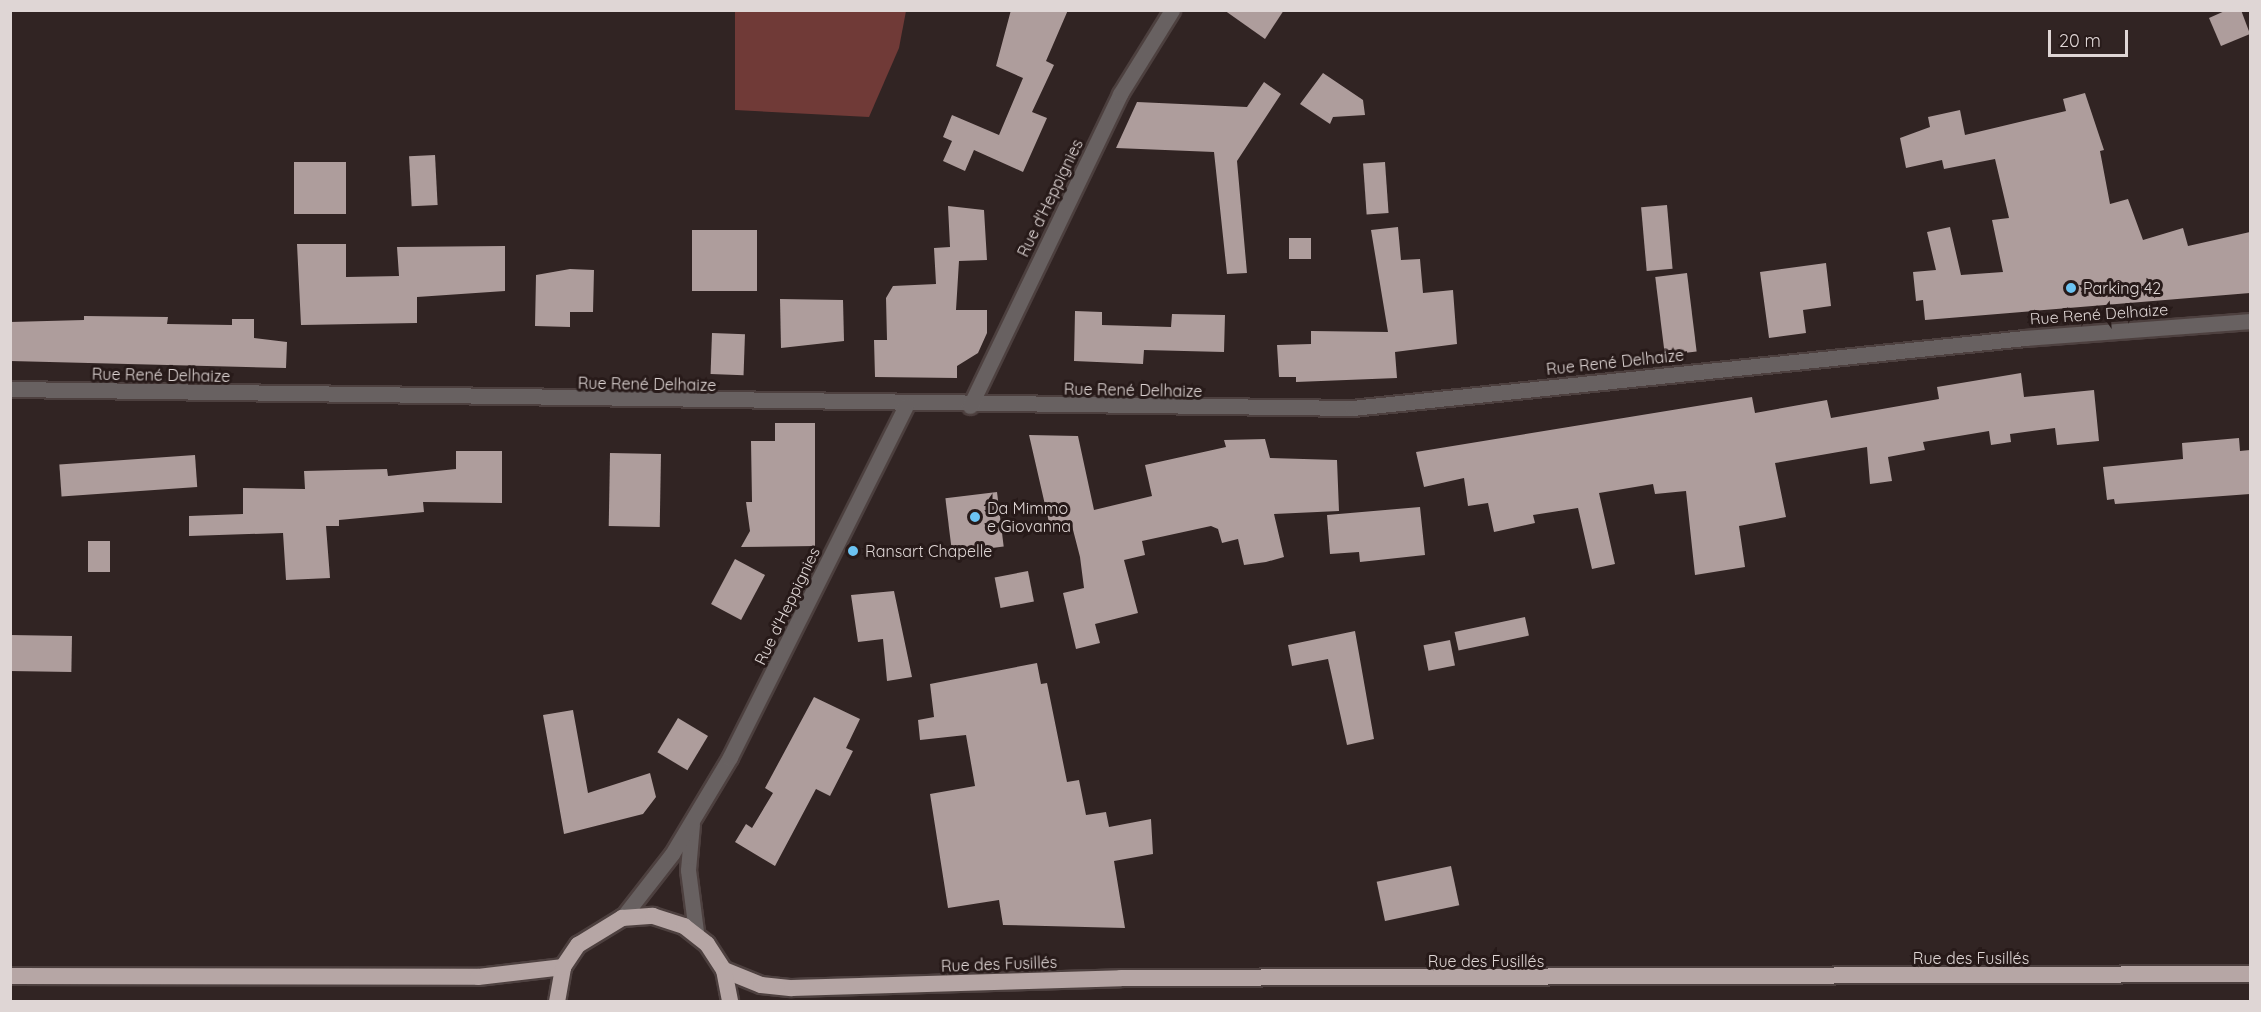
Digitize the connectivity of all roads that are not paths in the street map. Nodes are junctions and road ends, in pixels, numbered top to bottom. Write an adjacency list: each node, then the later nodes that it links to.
1 (1172, 10): 5 (street, Rue d'Heppignies)
2 (2250, 321): 5 (street, Rue René Delhaize)
3 (10, 389): 4 (street, Rue René Delhaize)
4 (906, 406): 5 (street, Rue René Delhaize); 6 (street, Rue d'Heppignies)
5 (970, 406)
6 (692, 818): 7 (street, Rue d'Heppignies); 8 (street, Rue d'Heppignies)
7 (622, 918): 8 (highway); 9 (highway)
8 (696, 932): 10 (highway)
9 (563, 967): 12 (highway); 13 (highway)
10 (724, 970): 11 (highway, Rue des Fusillés); 14 (highway)
11 (2250, 974)
12 (10, 976)
13 (557, 1002)
14 (730, 1002)

